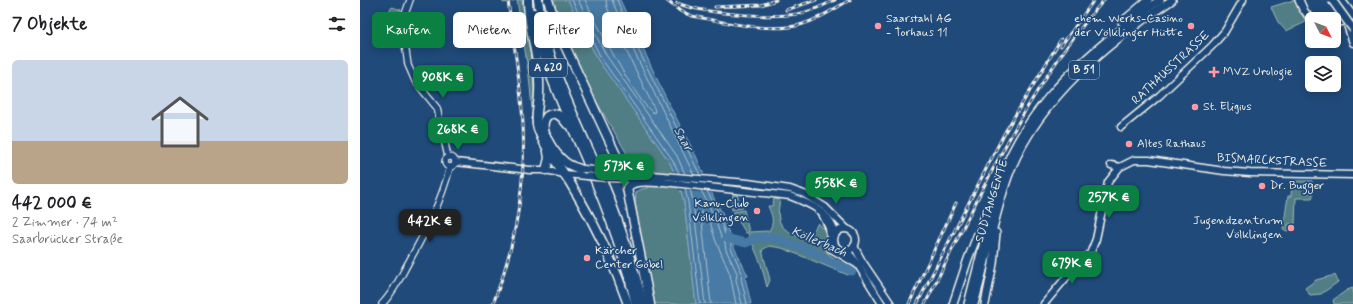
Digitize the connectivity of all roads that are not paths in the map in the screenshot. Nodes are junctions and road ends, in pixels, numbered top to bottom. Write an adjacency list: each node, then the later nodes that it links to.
1 (410, 0): 22 (street)
2 (528, 0): 20 (highway)
3 (531, 0): 19 (highway, A 620)
4 (538, 0): 44 (highway, A 620)
5 (548, 0): 28 (highway)
6 (1148, 0): 17 (main road)
7 (1160, 0): 17 (main road, SÜDTANGENTE / B 51)
8 (1172, 0): 21 (main road, SÜDTANGENTE / B 51)
9 (1243, 0): 18 (main road, RATHAUSSTRASSE)
10 (1332, 0): 15 (main road, bridge)
11 (1340, 0): 12 (main road); 13 (main road)
12 (1353, 16)
13 (1345, 21): 14 (main road); 16 (main road)
14 (1341, 22)
15 (1353, 29)
16 (1353, 43)
17 (1091, 54): 21 (main road, SÜDTANGENTE / B 51)
18 (1120, 127)
19 (574, 133): 26 (highway); 43 (highway, A 620)
20 (547, 149): 24 (highway); 27 (highway)
21 (1013, 158): 33 (main road, SÜDTANGENTE / B 51); 34 (main road, SÜDTANGENTE / B 51)
22 (453, 164): 27 (main road); 41 (street)
23 (1111, 165): 25 (main road)
24 (558, 166): 26 (main road); 27 (main road); 29 (highway)
25 (1120, 167): 30 (main road, BISMARCKSTRASSE); 52 (main road)
26 (582, 169): 28 (main road, bridge)
27 (546, 170): 29 (main road)
28 (624, 172): 31 (main road)
29 (564, 174): 31 (main road, bridge); 42 (highway)
30 (1353, 175)
31 (643, 178): 32 (highway); 36 (main road); 45 (highway)
32 (659, 182): 35 (main road)
33 (995, 197): 48 (main road); 49 (main road, SÜDTANGENTE / B 51)
34 (999, 208): 50 (main road, SÜDTANGENTE / B 51); 51 (main road)
35 (820, 211): 37 (main road); 40 (main road)
36 (847, 229): 37 (main road); 38 (main road)
37 (835, 235): 39 (main road)
38 (854, 246): 39 (main road); 47 (main road)
39 (847, 251): 40 (main road)
40 (858, 265): 46 (main road)
41 (382, 304)
42 (628, 304)
43 (636, 304)
44 (643, 304)
45 (650, 304)
46 (882, 304)
47 (890, 304)
48 (953, 304)
49 (968, 304)
50 (974, 304)
51 (985, 304)
52 (1044, 304)

